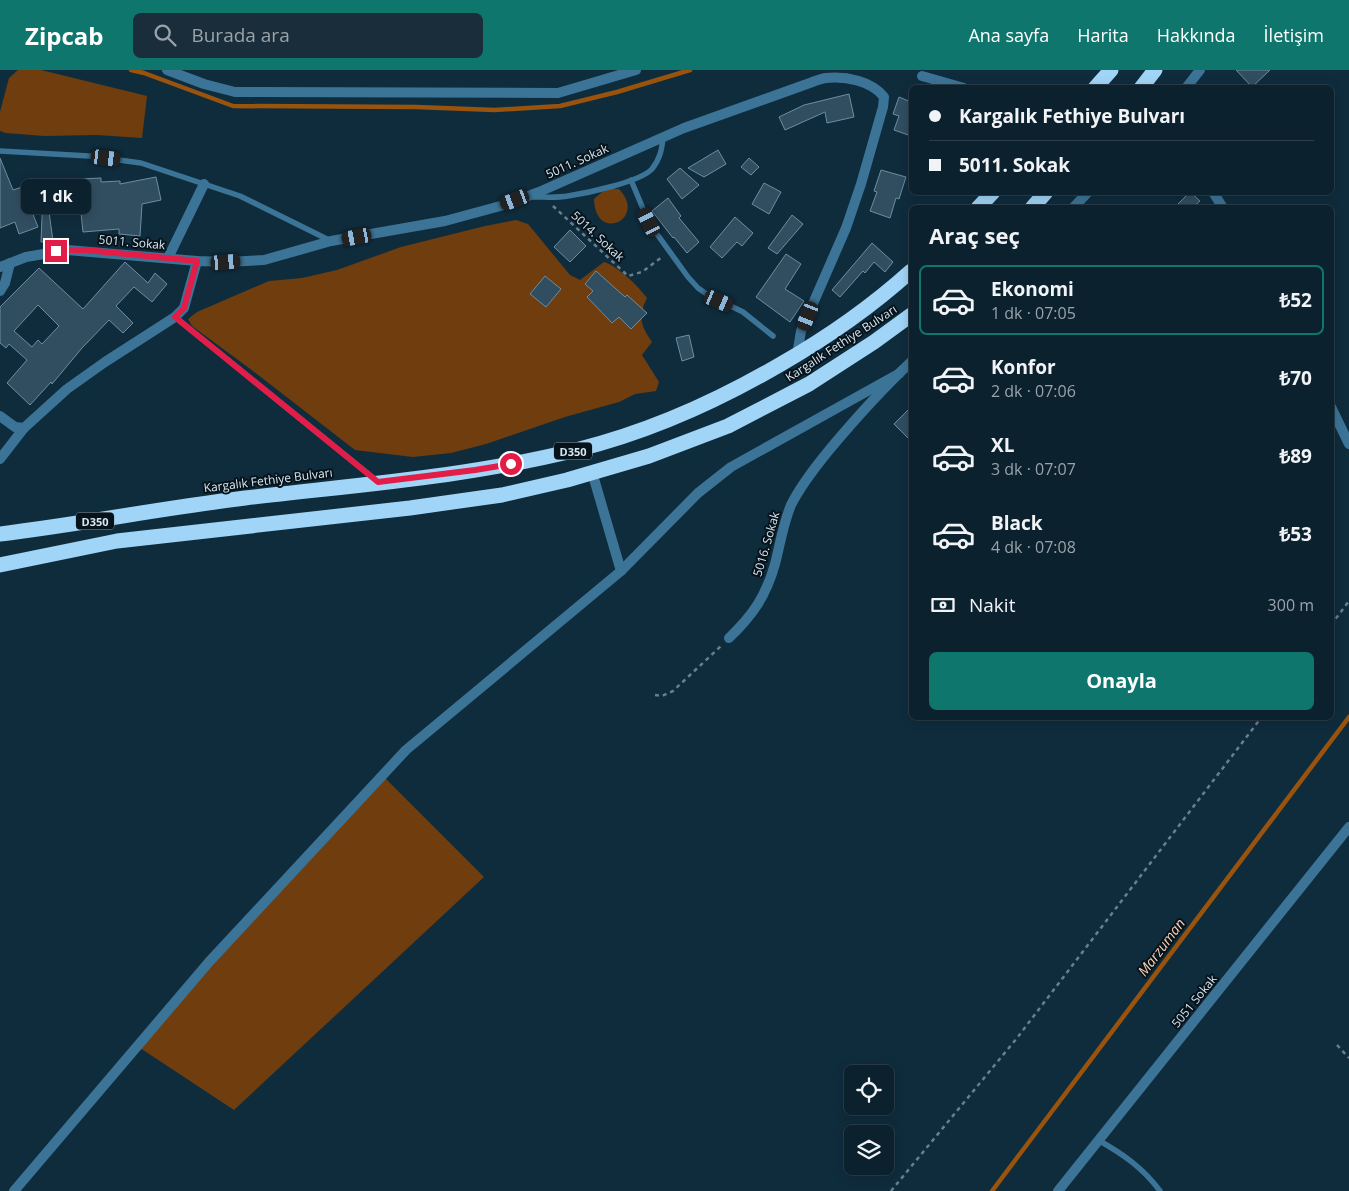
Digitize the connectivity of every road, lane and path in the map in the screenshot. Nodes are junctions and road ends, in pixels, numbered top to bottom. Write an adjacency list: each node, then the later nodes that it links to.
1 (167, 70): 2 (street)
2 (636, 70)
3 (1111, 70): 8 (highway)
4 (1155, 70): 9 (highway)
5 (1200, 70): 10 (street)
6 (922, 72): 7 (street)
7 (956, 85)
8 (1097, 85)
9 (1144, 85)
10 (1188, 85)
11 (663, 137): 13 (lane); 18 (street, 5011. Sokak); 33 (street, 5011. Sokak)
12 (0, 151): 14 (lane)
13 (631, 180): 19 (lane); 24 (lane)
14 (204, 184): 23 (lane); 25 (street)
15 (990, 195): 20 (highway)
16 (1043, 195): 21 (highway)
17 (1085, 195): 22 (street)
18 (527, 196): 19 (lane); 23 (street, 5011. Sokak)
19 (543, 197): 24 (path, 5014. Sokak)
20 (981, 205)
21 (1035, 205)
22 (1076, 205)
23 (331, 241): 26 (street, 5011. Sokak)
24 (670, 251): 32 (lane)
25 (168, 258): 26 (street, 5011. Sokak); 27 (street, 5011. Sokak)
26 (197, 261): 31 (street)
27 (5, 265): 29 (street)
28 (909, 273): 33 (highway, Kargalık Fethiye Bulvarı / D350)
29 (0, 291)
30 (909, 316): 41 (highway, Kargalık Fethiye Bulvarı / D350)
31 (175, 317): 38 (street); 42 (lane)
32 (773, 336)
33 (797, 355): 42 (highway, Kargalık Fethiye Bulvarı / D350)
34 (909, 364): 35 (street, 5016. Sokak)
35 (900, 373): 45 (street); 48 (street, 5016. Sokak)
36 (1334, 413): 39 (street)
37 (0, 416): 38 (street)
38 (24, 428): 40 (street)
39 (1349, 444)
40 (0, 459)
41 (592, 472): 44 (highway, Kargalık Fethiye Bulvarı / D350); 45 (street)
42 (378, 482): 43 (highway, Kargalık Fethiye Bulvarı / D350)
43 (0, 534)
44 (0, 565)
45 (621, 571): 55 (street)
46 (1349, 601): 47 (path)
47 (1334, 621)
48 (729, 638): 49 (path)
49 (655, 695)
50 (1259, 720): 56 (path)
51 (1349, 827): 54 (street, 5051 Sokak)
52 (1337, 1045): 53 (path)
53 (1349, 1058)
54 (1098, 1140): 57 (street, 5051 Sokak); 58 (lane)
55 (14, 1191)
56 (891, 1191)
57 (1058, 1191)
58 (1160, 1191)

